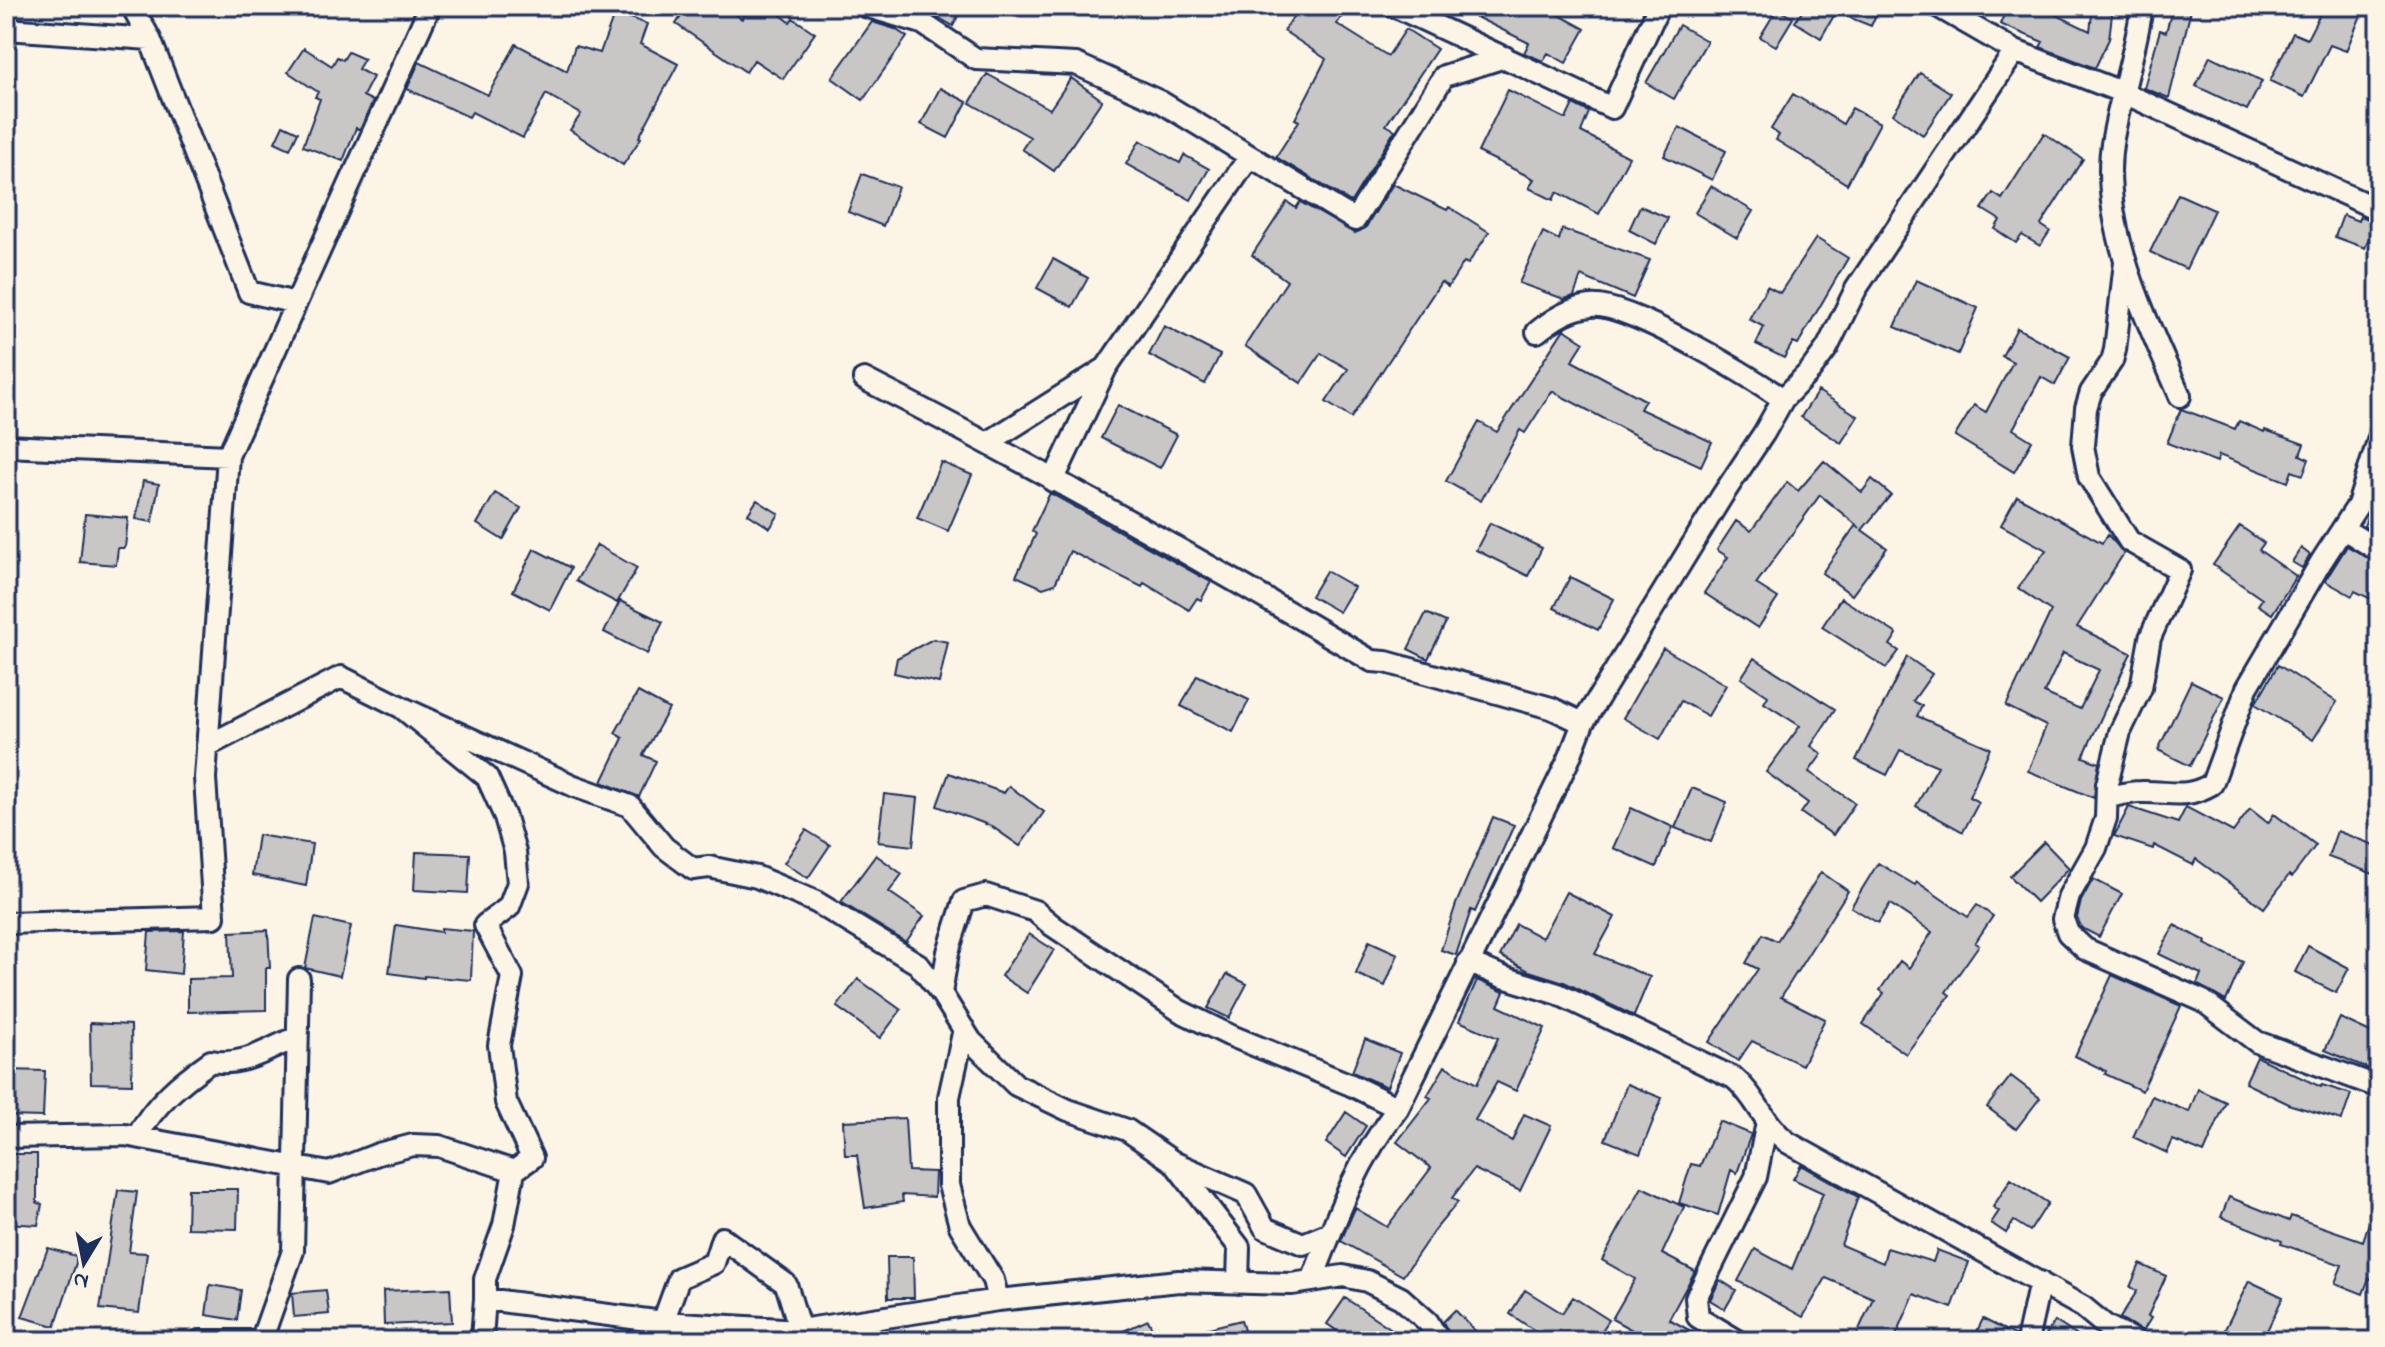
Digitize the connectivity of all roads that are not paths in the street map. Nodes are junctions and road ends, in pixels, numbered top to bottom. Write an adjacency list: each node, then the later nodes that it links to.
1 (132, 6): 9 (street)
2 (430, 6): 16 (street)
3 (865, 6): 13 (street)
4 (1394, 6): 11 (street)
5 (1659, 6): 11 (street)
6 (1937, 6): 10 (street)
7 (2142, 6): 12 (street)
8 (6, 29): 9 (street)
9 (150, 39): 16 (street)
10 (2015, 51): 12 (street); 21 (street)
11 (1505, 57): 13 (street)
12 (2124, 93): 14 (street); 15 (street)
13 (1250, 156): 18 (street)
14 (2379, 210)
15 (2125, 262): 20 (street); 32 (street)
16 (296, 303): 25 (street)
17 (1537, 332): 21 (street)
18 (1106, 368): 23 (street); 26 (street)
19 (864, 379): 23 (street)
20 (2180, 396)
21 (1783, 399): 30 (street)
22 (2379, 438): 27 (street)
23 (989, 442): 26 (street)
24 (6, 446): 25 (street)
25 (228, 456): 31 (street)
26 (1053, 481): 30 (street)
27 (2344, 529): 28 (street); 32 (street)
28 (2379, 551)
29 (401, 707): 31 (street); 36 (street); 46 (street)
30 (1583, 723): 34 (street)
31 (207, 746): 33 (street)
32 (2108, 797): 39 (street)
33 (6, 923)
34 (1468, 962): 40 (street); 41 (street)
35 (299, 979): 38 (street)
36 (941, 993): 37 (street); 40 (street)
37 (964, 1029): 44 (street); 52 (street)
38 (297, 1037): 43 (street); 45 (street)
39 (2379, 1087)
40 (1398, 1108): 47 (street)
41 (1767, 1122): 49 (street); 59 (street)
42 (6, 1137): 43 (street)
43 (137, 1137): 45 (street)
44 (1175, 1163): 47 (street); 50 (street)
45 (294, 1166): 46 (street); 57 (street)
46 (514, 1171): 51 (street)
47 (1330, 1233): 48 (street)
48 (1312, 1281): 50 (street); 58 (street)
49 (2040, 1282): 60 (street); 61 (street)
50 (1238, 1283): 52 (street)
51 (485, 1299): 53 (street); 55 (street)
52 (998, 1300): 54 (street)
53 (663, 1322): 54 (street); 54 (street)
54 (800, 1330)
55 (480, 1340)
56 (200, 1341): 57 (street)
57 (261, 1341)
58 (1439, 1341)
59 (1738, 1341)
60 (2027, 1341)
61 (2135, 1341)

